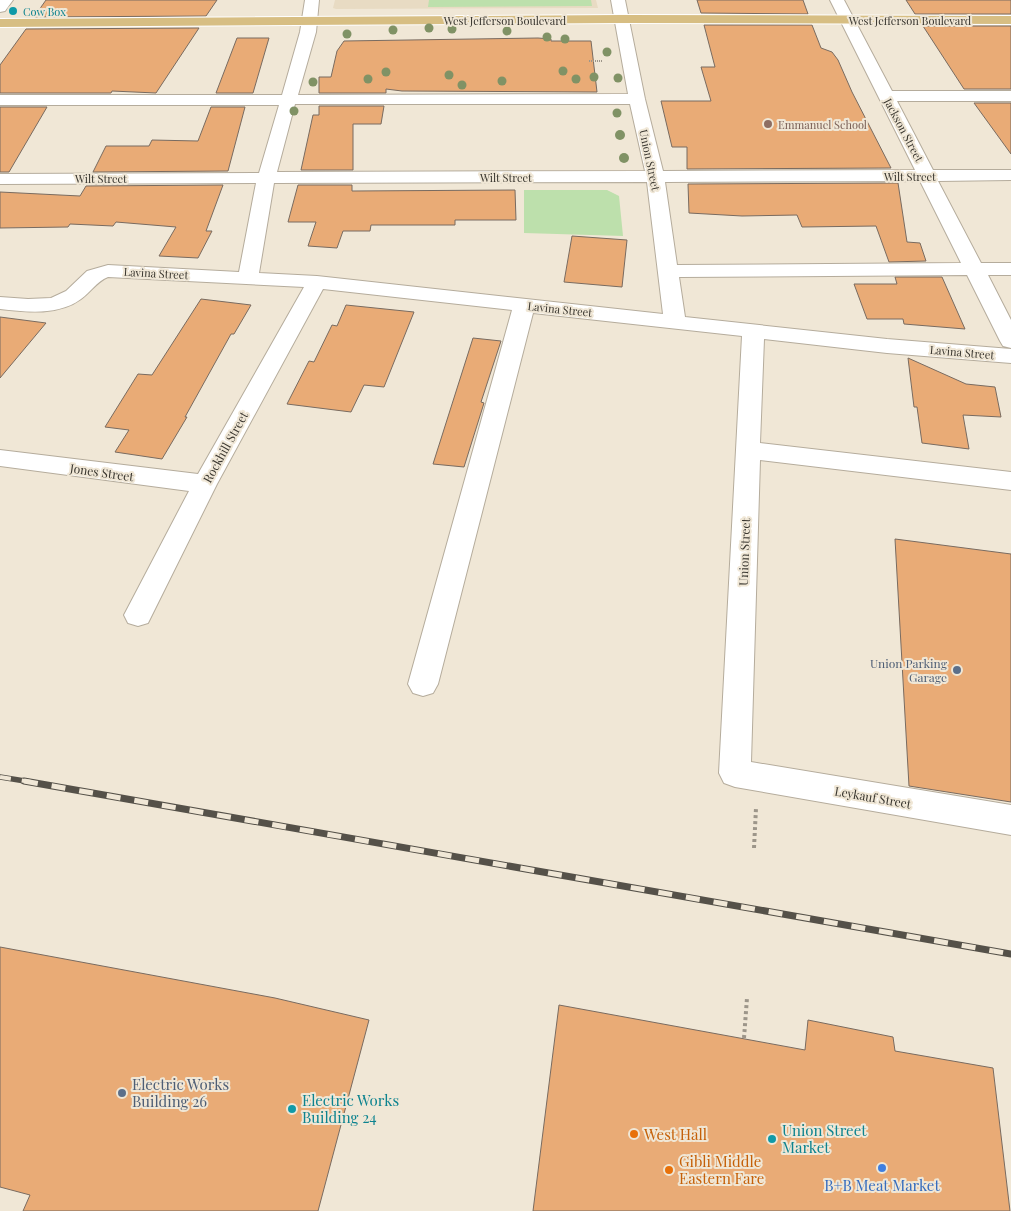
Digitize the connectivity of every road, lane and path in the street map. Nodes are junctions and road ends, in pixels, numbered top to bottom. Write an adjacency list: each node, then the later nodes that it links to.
1 (6, 0): 5 (street)
2 (312, 0): 8 (street)
3 (618, 0): 6 (street, Union Street)
4 (837, 0): 9 (street, Jackson Street)
5 (0, 8)
6 (622, 19): 8 (main road, West Jefferson Boulevard); 9 (main road, West Jefferson Boulevard); 15 (street, Union Street)
7 (1011, 20): 9 (main road, West Jefferson Boulevard)
8 (309, 21): 10 (main road, West Jefferson Boulevard); 17 (street)
9 (847, 21): 13 (street, Jackson Street)
10 (0, 23)
11 (589, 61): 12 (path)
12 (599, 61)
13 (886, 96): 14 (street); 20 (street, Jackson Street)
14 (1011, 96)
15 (637, 99): 17 (street); 19 (street, Union Street)
16 (0, 100): 17 (street)
17 (289, 100): 21 (street)
18 (1011, 175): 20 (street, Wilt Street)
19 (655, 176): 20 (street, Wilt Street); 21 (street, Wilt Street); 25 (street, Union Street)
20 (928, 176): 23 (street, Jackson Street)
21 (266, 178): 22 (street, Wilt Street); 26 (street)
22 (0, 179)
23 (975, 269): 24 (street); 25 (street); 32 (street, Jackson Street)
24 (1011, 269)
25 (669, 271): 30 (street, Union Street)
26 (248, 278): 27 (street, Lavina Street); 28 (street, Lavina Street)
27 (317, 282): 29 (street, Lavina Street); 37 (street, Rockhill Street)
28 (0, 302)
29 (524, 305): 30 (street, Lavina Street); 39 (street)
30 (675, 322): 31 (street, Lavina Street)
31 (753, 331): 33 (street, Lavina Street); 34 (street, Union Street)
32 (1011, 341)
33 (1011, 356)
34 (748, 450): 36 (street); 40 (street, Union Street)
35 (0, 458): 37 (street, Jones Street)
36 (1011, 481)
37 (205, 484): 38 (street, Rockhill Street)
38 (138, 615)
39 (423, 684)
40 (747, 775): 41 (street, Leykauf Street); 42 (path)
41 (1011, 820)
42 (754, 848)
43 (747, 998): 44 (path)
44 (744, 1038)

